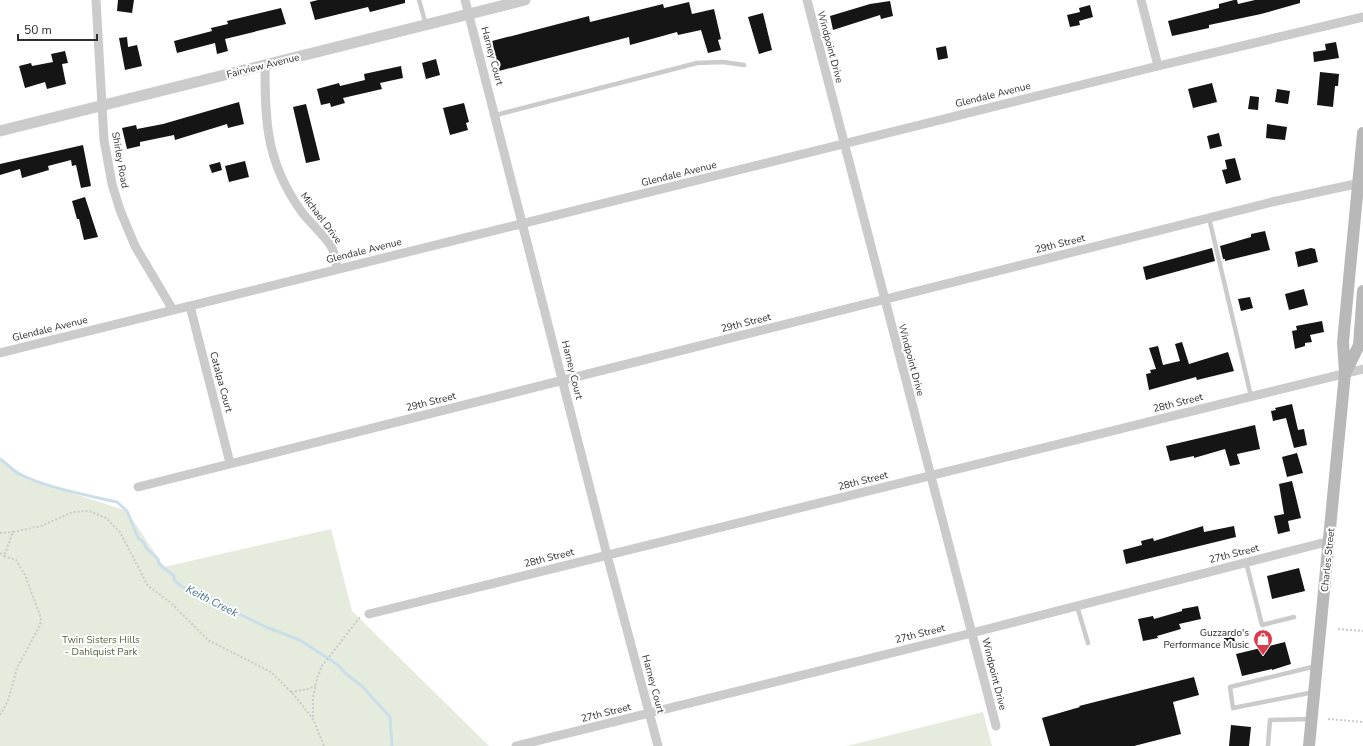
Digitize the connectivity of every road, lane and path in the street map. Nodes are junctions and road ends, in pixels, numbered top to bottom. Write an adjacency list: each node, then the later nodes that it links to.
1 (96, 0): 13 (street, Shirley Road)
2 (419, 0): 9 (lane)
3 (465, 0): 7 (street, Harney Court)
4 (525, 0): 7 (street, Fairview Avenue)
5 (807, 0): 17 (street, Windpoint Drive)
6 (1141, 0): 12 (street)
7 (469, 14): 9 (street, Fairview Avenue); 14 (street, Harney Court)
8 (1363, 17): 12 (street, Glendale Avenue)
9 (426, 25): 10 (street, Fairview Avenue)
10 (265, 65): 13 (street, Fairview Avenue); 22 (street, Michael Drive)
11 (744, 65): 14 (lane)
12 (1158, 66): 17 (street, Glendale Avenue)
13 (101, 107): 15 (street, Fairview Avenue); 26 (street, Shirley Road)
14 (496, 115): 21 (street, Harney Court)
15 (0, 131)
16 (1363, 134): 18 (main road, Charles Street)
17 (844, 144): 21 (street, Glendale Avenue); 24 (street, Windpoint Drive)
18 (1360, 183): 19 (main road, Charles Street); 20 (street, 29th Street)
19 (1360, 201): 29 (main road, Charles Street)
20 (1209, 218): 24 (street, 29th Street); 31 (lane)
21 (523, 224): 22 (street, Glendale Avenue); 30 (street, Harney Court)
22 (338, 269): 25 (street, Glendale Avenue)
23 (1363, 291): 29 (main road, Charles Street)
24 (884, 299): 30 (street, 29th Street); 33 (street, Windpoint Drive)
25 (190, 306): 26 (street, Glendale Avenue); 32 (street, Catalpa Court)
26 (173, 310): 27 (street, Glendale Avenue)
27 (0, 353)
28 (1363, 369): 29 (street, 28th Street)
29 (1345, 374): 31 (street, 28th Street); 37 (main road, Charles Street)
30 (564, 380): 32 (street, 29th Street); 39 (street, Harney Court)
31 (1251, 396): 33 (street, 28th Street)
32 (230, 463): 34 (street, 29th Street)
33 (931, 475): 39 (street, 28th Street); 47 (street, Windpoint Drive)
34 (138, 487)
35 (13, 532): 36 (path); 40 (path); 51 (path)
36 (0, 533)
37 (1330, 541): 41 (street, 27th Street); 49 (main road, Charles Street)
38 (0, 553): 40 (path)
39 (607, 555): 43 (street, 28th Street); 53 (street, Harney Court)
40 (4, 556): 54 (path)
41 (1246, 562): 42 (street, 27th Street); 44 (lane)
42 (1078, 606): 47 (street, 27th Street); 48 (lane)
43 (369, 614): 50 (path)
44 (1294, 617)
45 (1338, 629): 46 (path)
46 (1363, 631)
47 (972, 633): 53 (street, 27th Street); 59 (street, Windpoint Drive)
48 (1088, 643)
49 (1317, 666): 52 (main road, Charles Street); 52 (lane)
50 (315, 686): 51 (path); 55 (path)
51 (291, 692): 55 (path)
52 (1315, 692): 56 (main road, Charles Street)
53 (650, 713): 61 (street, 27th Street); 62 (street, Harney Court)
54 (0, 716)
55 (313, 719): 60 (path)
56 (1312, 719): 63 (lane); 64 (main road, Charles Street)
57 (1328, 719): 58 (path)
58 (1363, 722)
59 (996, 726)
60 (324, 746)
61 (516, 746)
62 (658, 746)
63 (1268, 746)
64 (1309, 746)

